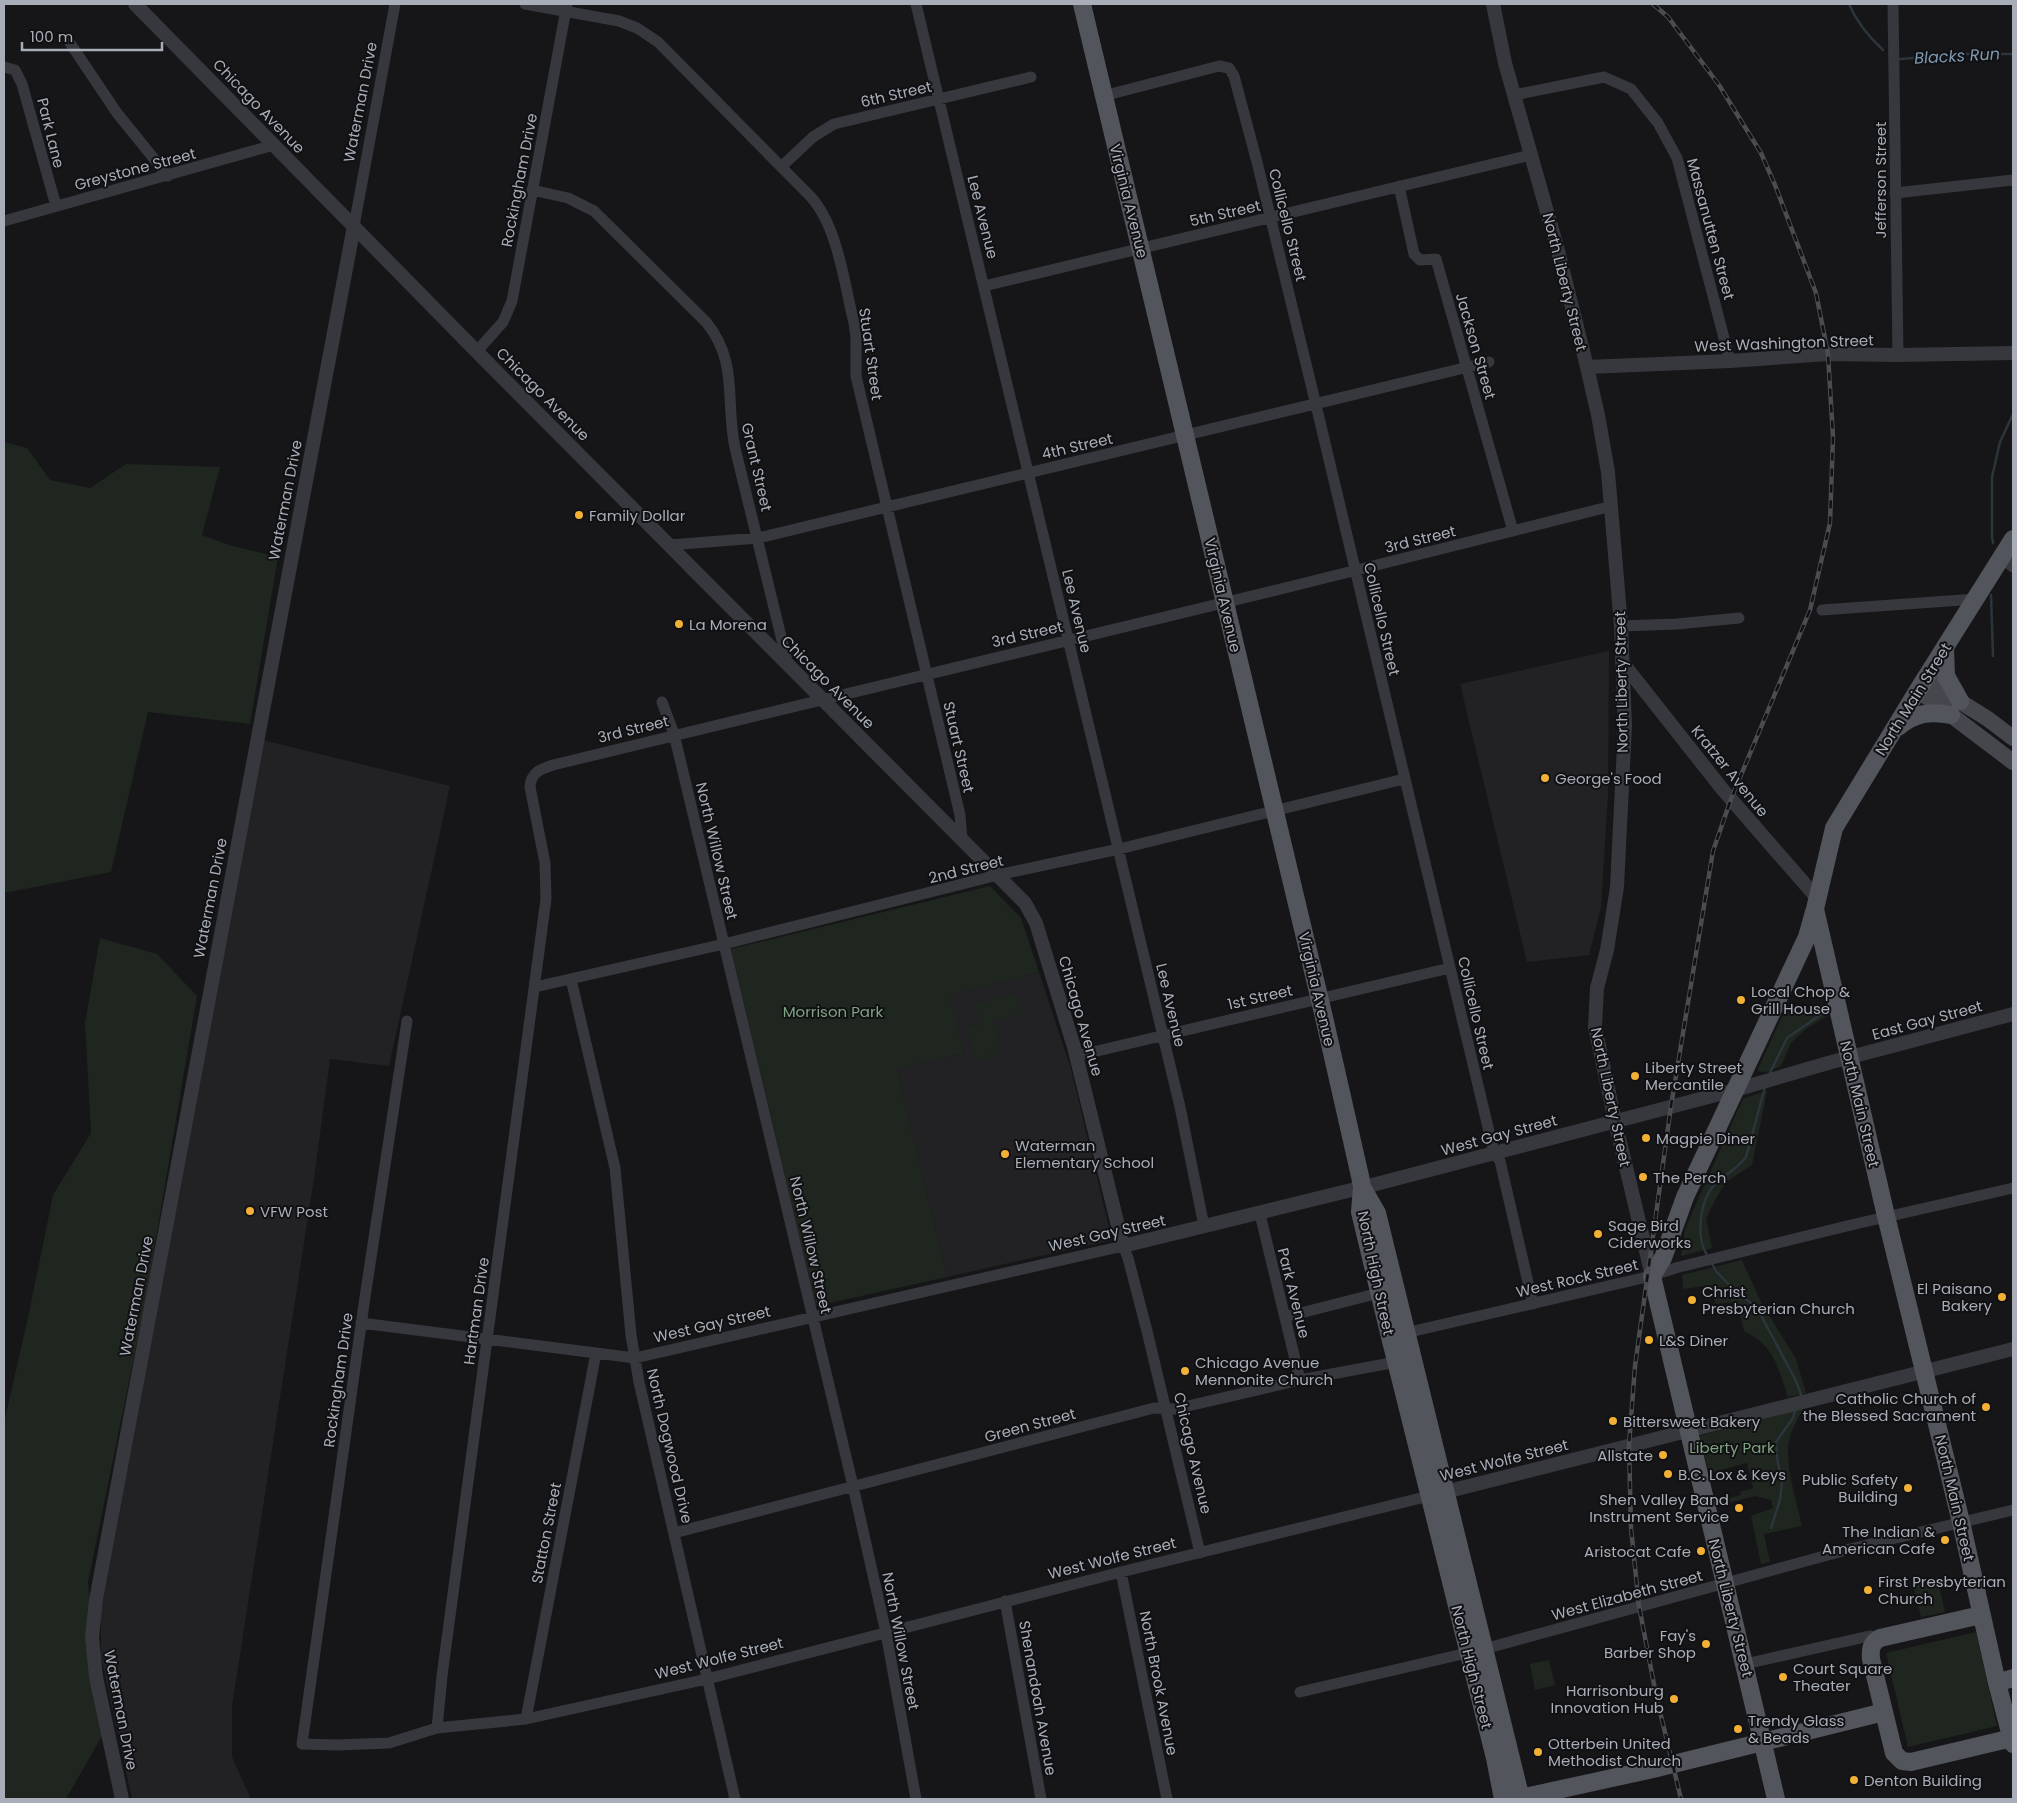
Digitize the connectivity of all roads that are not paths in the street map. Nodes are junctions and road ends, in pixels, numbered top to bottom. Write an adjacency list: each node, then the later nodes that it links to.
1 (135, 4): 15 (street, Chicago Avenue)
2 (395, 4): 26 (street, Waterman Drive)
3 (524, 4): 8 (street, Stuart Street)
4 (916, 4): 14 (street, Lee Avenue)
5 (1082, 4): 13 (main road, Virginia Avenue)
6 (1493, 4): 12 (street, North Liberty Street)
7 (1893, 4): 22 (street, Jefferson Street)
8 (566, 8): 17 (street, Stuart Street); 21 (street, Rockingham Drive)
9 (70, 43): 18 (street)
10 (8, 68): 23 (street, Park Lane)
11 (1031, 77): 14 (street, 6th Street)
12 (1514, 95): 16 (street, North Liberty Street); 32 (street, Massanutten Street)
13 (1104, 96): 24 (street, Collicello Street); 27 (main road, Virginia Avenue)
14 (939, 99): 17 (street, 6th Street); 28 (street, Lee Avenue)
15 (274, 145): 18 (street, Greystone Street); 26 (street, Chicago Avenue)
16 (1531, 155): 20 (street, 5th Street); 35 (street, North Liberty Street)
17 (781, 167): 40 (street, Stuart Street)
18 (168, 176): 23 (street, Greystone Street)
19 (2013, 180): 22 (street)
20 (1399, 186): 24 (street, 5th Street); 34 (street, Jackson Street)
21 (532, 190): 29 (street, Rockingham Drive); 42 (street, Grant Street)
22 (1895, 192): 31 (street, Jefferson Street)
23 (56, 206): 25 (street, Greystone Street)
24 (1270, 218): 27 (street, 5th Street); 36 (street, Collicello Street)
25 (4, 222)
26 (354, 226): 29 (street, Chicago Avenue); 130 (street, Waterman Drive)
27 (1141, 248): 28 (street, 5th Street); 37 (main road, Virginia Avenue)
28 (984, 286): 38 (street, Lee Avenue)
29 (478, 351): 44 (street, Chicago Avenue)
30 (2013, 353): 31 (street, West Washington Street)
31 (1898, 356): 32 (street, West Washington Street)
32 (1730, 361): 35 (street, West Washington Street)
33 (1488, 362): 34 (street, 4th Street)
34 (1466, 367): 36 (street, 4th Street); 41 (street, Jackson Street)
35 (1587, 367): 39 (street, North Liberty Street)
36 (1316, 405): 37 (street, 4th Street); 46 (street, Collicello Street)
37 (1186, 436): 38 (street, 4th Street); 48 (main road, Virginia Avenue)
38 (1028, 473): 40 (street, 4th Street); 52 (street, Lee Avenue)
39 (1612, 506): 41 (street, 3rd Street); 51 (street, North Liberty Street)
40 (887, 507): 42 (street, 4th Street); 56 (street, Stuart Street)
41 (1513, 531): 46 (street, 3rd Street)
42 (758, 538): 44 (street, 4th Street); 55 (street, Grant Street)
43 (2013, 539): 45 (main road, North Main Street)
44 (670, 545): 55 (street, Chicago Avenue)
45 (2007, 562): 47 (main road, North Main Street)
46 (1355, 571): 48 (street, 3rd Street); 65 (street, Collicello Street)
47 (1976, 599): 49 (street); 53 (main road, North Main Street)
48 (1225, 602): 52 (street, 3rd Street); 66 (main road, Virginia Avenue)
49 (1822, 610)
50 (1739, 618): 51 (street)
51 (1621, 626): 54 (street, North Liberty Street)
52 (1068, 640): 56 (street, 3rd Street); 68 (street, Lee Avenue)
53 (1945, 647): 57 (main road, North Main Street); 60 (main road)
54 (1622, 662): 71 (street, Kratzer Avenue); 83 (street, North Liberty Street)
55 (788, 665): 58 (street, Chicago Avenue)
56 (926, 674): 58 (street, 3rd Street); 67 (street, Stuart Street)
57 (1921, 685): 60 (main road); 61 (main road, North Main Street)
58 (822, 699): 62 (street, 3rd Street); 67 (street, Chicago Avenue)
59 (662, 702): 62 (street, North Willow Street)
60 (1956, 708): 61 (main road); 63 (main road); 64 (main road)
61 (1893, 730): 71 (main road, North Main Street)
62 (674, 734): 70 (street, 3rd Street); 72 (street, North Willow Street)
63 (2013, 738)
64 (2013, 762)
65 (1404, 780): 66 (street, 2nd Street); 73 (street, Collicello Street)
66 (1275, 811): 68 (street, 2nd Street); 76 (main road, Virginia Avenue)
67 (962, 840): 69 (street, Chicago Avenue)
68 (1119, 849): 69 (street, 2nd Street); 79 (street, Lee Avenue)
69 (998, 876): 72 (street, 2nd Street); 80 (street, Chicago Avenue)
70 (546, 899): 75 (street, Hartman Drive)
71 (1816, 904): 81 (main road, North Main Street); 82 (main road)
72 (724, 944): 74 (street, 2nd Street); 95 (street, North Willow Street)
73 (1450, 968): 76 (street, 1st Street); 84 (street, Collicello Street)
74 (571, 978): 75 (street, 2nd Street); 101 (street, North Dogwood Drive)
75 (535, 987): 98 (street, Hartman Drive)
76 (1320, 998): 79 (street, 1st Street); 85 (main road, Virginia Avenue)
77 (2013, 1014): 81 (street, East Gay Street)
78 (407, 1021): 96 (street, Rockingham Drive)
79 (1162, 1035): 80 (street, 1st Street); 89 (street, Lee Avenue)
80 (1076, 1056): 90 (street, Chicago Avenue)
81 (1849, 1057): 82 (street, West Gay Street); 88 (main road, North Main Street)
82 (1735, 1090): 83 (street, West Gay Street); 91 (main road)
83 (1615, 1121): 84 (street, West Gay Street); 91 (street, North Liberty Street)
84 (1494, 1153): 85 (street, West Gay Street); 93 (street, Collicello Street)
85 (1362, 1187): 87 (street, West Gay Street); 92 (main road, North High Street); 97 (main road, North High Street)
86 (2013, 1188): 88 (street, West Rock Street)
87 (1260, 1214): 89 (street, West Gay Street); 94 (street, Park Avenue)
88 (1886, 1216): 91 (street, West Rock Street); 103 (main road, North Main Street)
89 (1204, 1226): 90 (street, West Gay Street)
90 (1123, 1246): 95 (street, West Gay Street); 105 (street, Chicago Avenue)
91 (1652, 1276): 93 (street, West Rock Street); 106 (main road, North Liberty Street)
92 (1379, 1293): 94 (street); 97 (main road, North High Street)
93 (1533, 1304): 97 (street, West Rock Street)
94 (1285, 1316): 104 (street, Park Avenue)
95 (812, 1317): 101 (street, West Gay Street); 107 (street, North Willow Street)
96 (361, 1323): 98 (street, West Gay Street); 129 (street, Rockingham Drive)
97 (1398, 1335): 102 (main road, North High Street); 108 (main road, North High Street)
98 (488, 1339): 100 (street, West Gay Street); 126 (street, Hartman Drive)
99 (2013, 1349): 103 (street, West Wolfe Street)
100 (596, 1353): 101 (street, West Gay Street); 125 (street, Statton Street)
101 (635, 1358): 111 (street, North Dogwood Drive)
102 (1396, 1362): 104 (street, Green Street); 108 (main road, North High Street)
103 (1925, 1372): 106 (street, West Wolfe Street); 110 (main road, North Main Street)
104 (1300, 1380): 105 (street, Green Street)
105 (1166, 1409): 107 (street, Green Street); 112 (street, Chicago Avenue)
106 (1688, 1430): 108 (street, West Wolfe Street); 114 (main road, North Liberty Street)
107 (853, 1486): 111 (street, Green Street); 117 (street, North Willow Street)
108 (1437, 1494): 112 (street, West Wolfe Street); 119 (main road, North High Street)
109 (2013, 1510): 110 (street, West Elizabeth Street)
110 (1960, 1522): 114 (street, West Elizabeth Street); 116 (main road, North Main Street)
111 (674, 1532): 121 (street, North Dogwood Drive)
112 (1200, 1553): 113 (street, West Wolfe Street)
113 (1121, 1572): 115 (street, West Wolfe Street); 134 (street, North Brook Avenue)
114 (1725, 1584): 119 (street, West Elizabeth Street); 120 (main road, North Liberty Street)
115 (1005, 1602): 117 (street, West Wolfe Street); 133 (street, Shenandoah Avenue)
116 (1981, 1615): 118 (main road); 122 (main road, North Main Street)
117 (886, 1633): 121 (street, West Wolfe Street); 132 (street, North Willow Street)
118 (1880, 1638): 120 (street); 124 (main road)
119 (1476, 1651): 123 (street, West Elizabeth Street); 135 (main road, North High Street); 136 (main road, North High Street)
120 (1745, 1664): 128 (main road, North Liberty Street)
121 (707, 1679): 125 (street, West Wolfe Street); 131 (street, North Dogwood Drive)
122 (2005, 1680): 127 (main road, North Main Street)
123 (1300, 1692)
124 (1884, 1712): 127 (main road); 128 (main road)
125 (526, 1719): 126 (street, West Wolfe Street)
126 (437, 1728): 129 (street, West Wolfe Street)
127 (2013, 1741)
128 (1763, 1742): 136 (main road); 137 (main road, North Liberty Street)
129 (302, 1744)
130 (122, 1799)
131 (735, 1799)
132 (916, 1799)
133 (1041, 1799)
134 (1167, 1799)
135 (1503, 1799)
136 (1519, 1799)
137 (1776, 1799)

